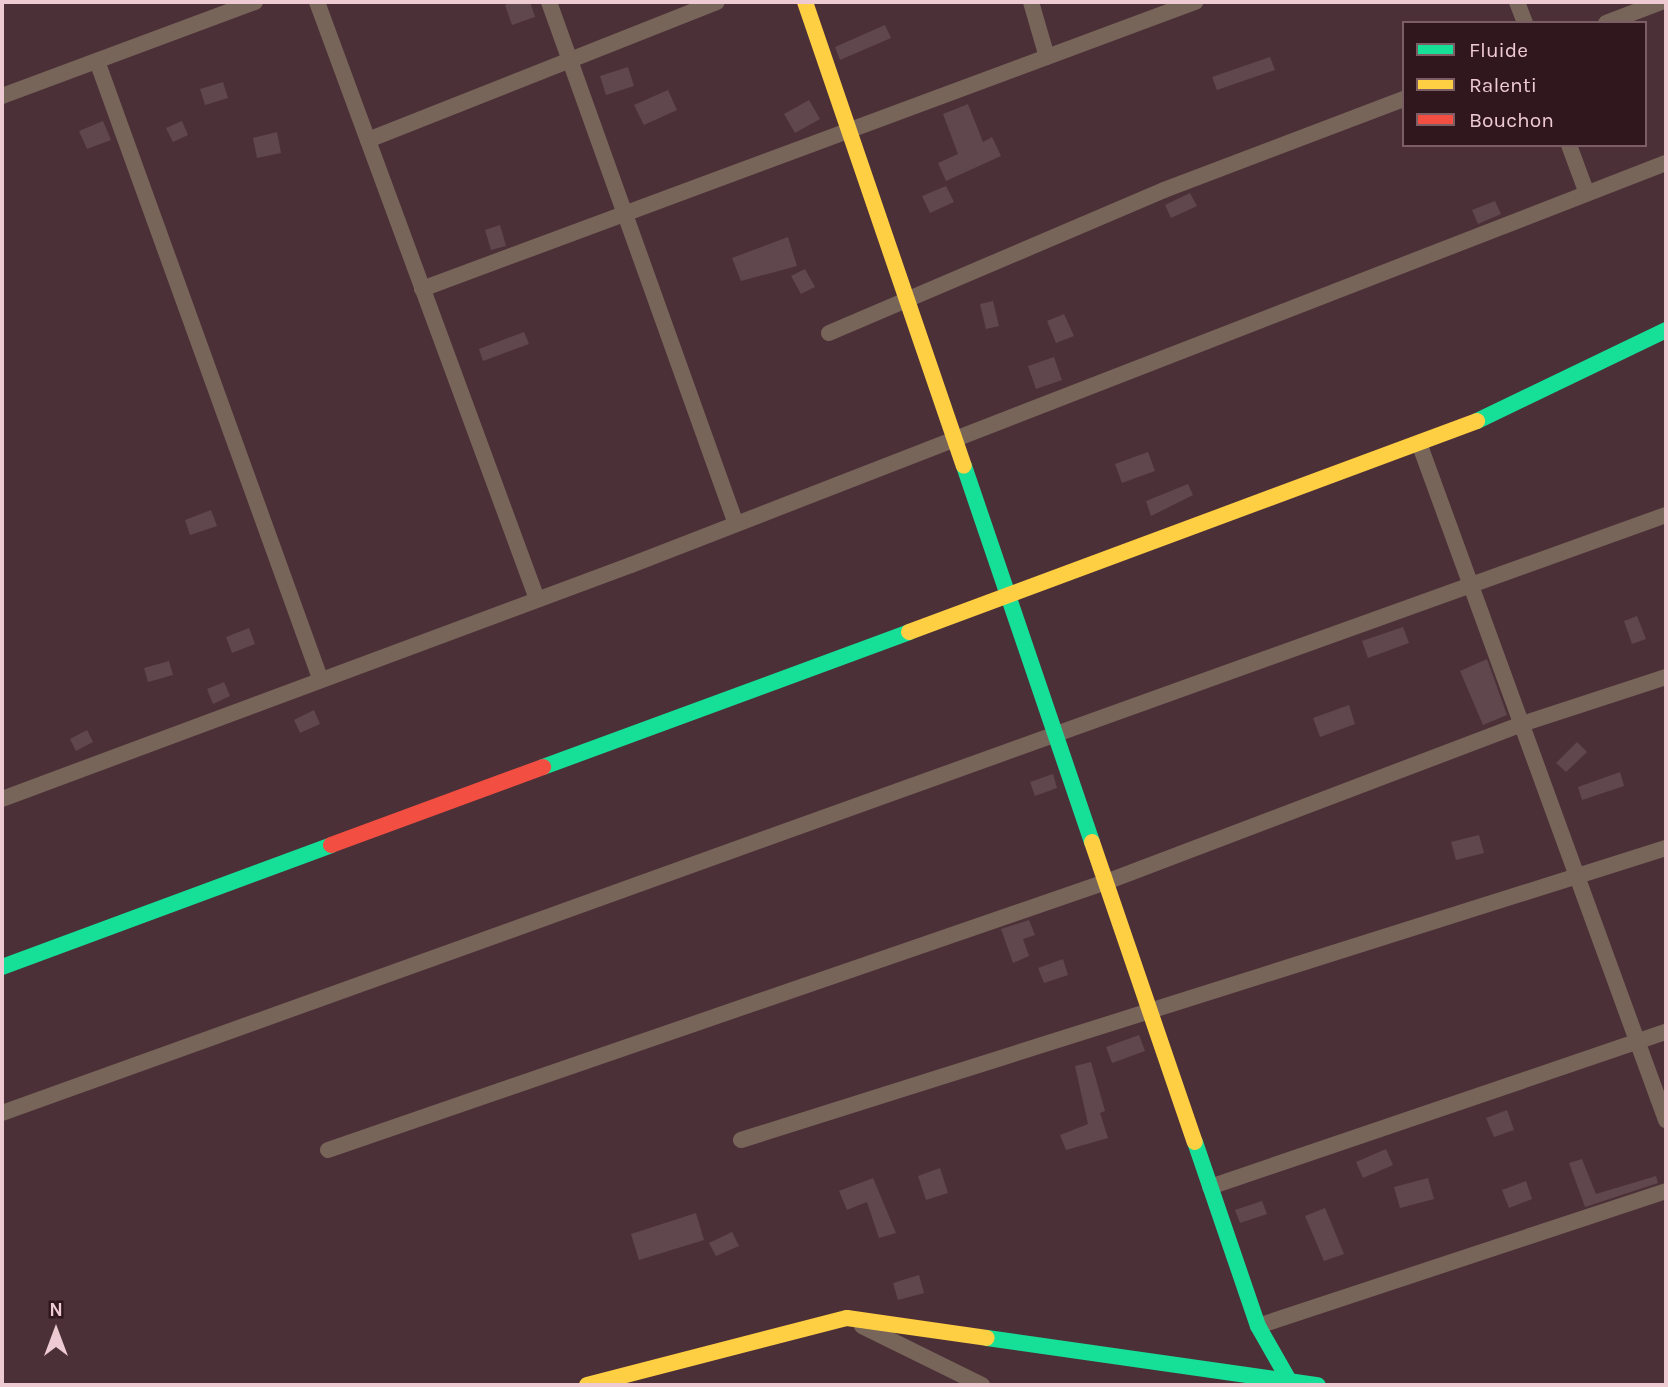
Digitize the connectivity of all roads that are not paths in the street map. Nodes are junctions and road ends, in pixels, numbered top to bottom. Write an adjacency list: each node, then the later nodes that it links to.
1 (255, 2): 14 (street)
2 (317, 2): 18 (street)
3 (549, 2): 13 (street)
4 (717, 2): 13 (street)
5 (805, 2): 17 (street)
6 (1031, 2): 12 (street)
7 (1195, 2): 12 (street)
8 (1517, 2): 10 (street)
9 (1661, 2): 11 (street)
10 (1524, 21)
11 (1611, 21)
12 (1047, 57): 17 (street)
13 (570, 60): 18 (street); 22 (street)
14 (97, 61): 15 (street); 35 (street)
15 (2, 96)
16 (1402, 100): 24 (street)
17 (849, 131): 22 (street); 24 (street)
18 (368, 140): 23 (street)
19 (1570, 147): 21 (street)
20 (1666, 163): 21 (street)
21 (1586, 191): 27 (street)
22 (625, 214): 23 (street); 30 (street)
23 (422, 289): 33 (street)
24 (907, 300): 26 (street); 27 (street)
25 (1666, 330): 28 (street)
26 (829, 333)
27 (956, 437): 30 (street); 32 (street)
28 (1419, 443): 31 (street); 32 (street)
29 (1666, 515): 31 (street)
30 (736, 524): 33 (street)
31 (1469, 586): 36 (street); 37 (street)
32 (1007, 593): 37 (street); 42 (street)
33 (537, 599): 35 (street)
34 (1666, 677): 36 (street)
35 (320, 678): 38 (street)
36 (1522, 724): 40 (street); 41 (street)
37 (1056, 734): 41 (street); 46 (street)
38 (2, 799)
39 (1666, 848): 40 (street)
40 (1577, 876): 43 (street); 45 (street)
41 (1106, 881): 43 (street); 49 (street)
42 (2, 967)
43 (1150, 1010): 48 (street); 50 (street)
44 (1666, 1032): 45 (street)
45 (1638, 1042): 47 (street); 50 (street)
46 (2, 1113)
47 (1666, 1119)
48 (741, 1140)
49 (328, 1150)
50 (1210, 1187): 53 (street)
51 (1666, 1191): 53 (street)
52 (847, 1318): 54 (street); 56 (street); 57 (street)
53 (1258, 1326): 55 (street)
54 (1249, 1382): 55 (street)
55 (1290, 1382): 58 (street)
56 (587, 1385)
57 (982, 1385)
58 (1318, 1385)

